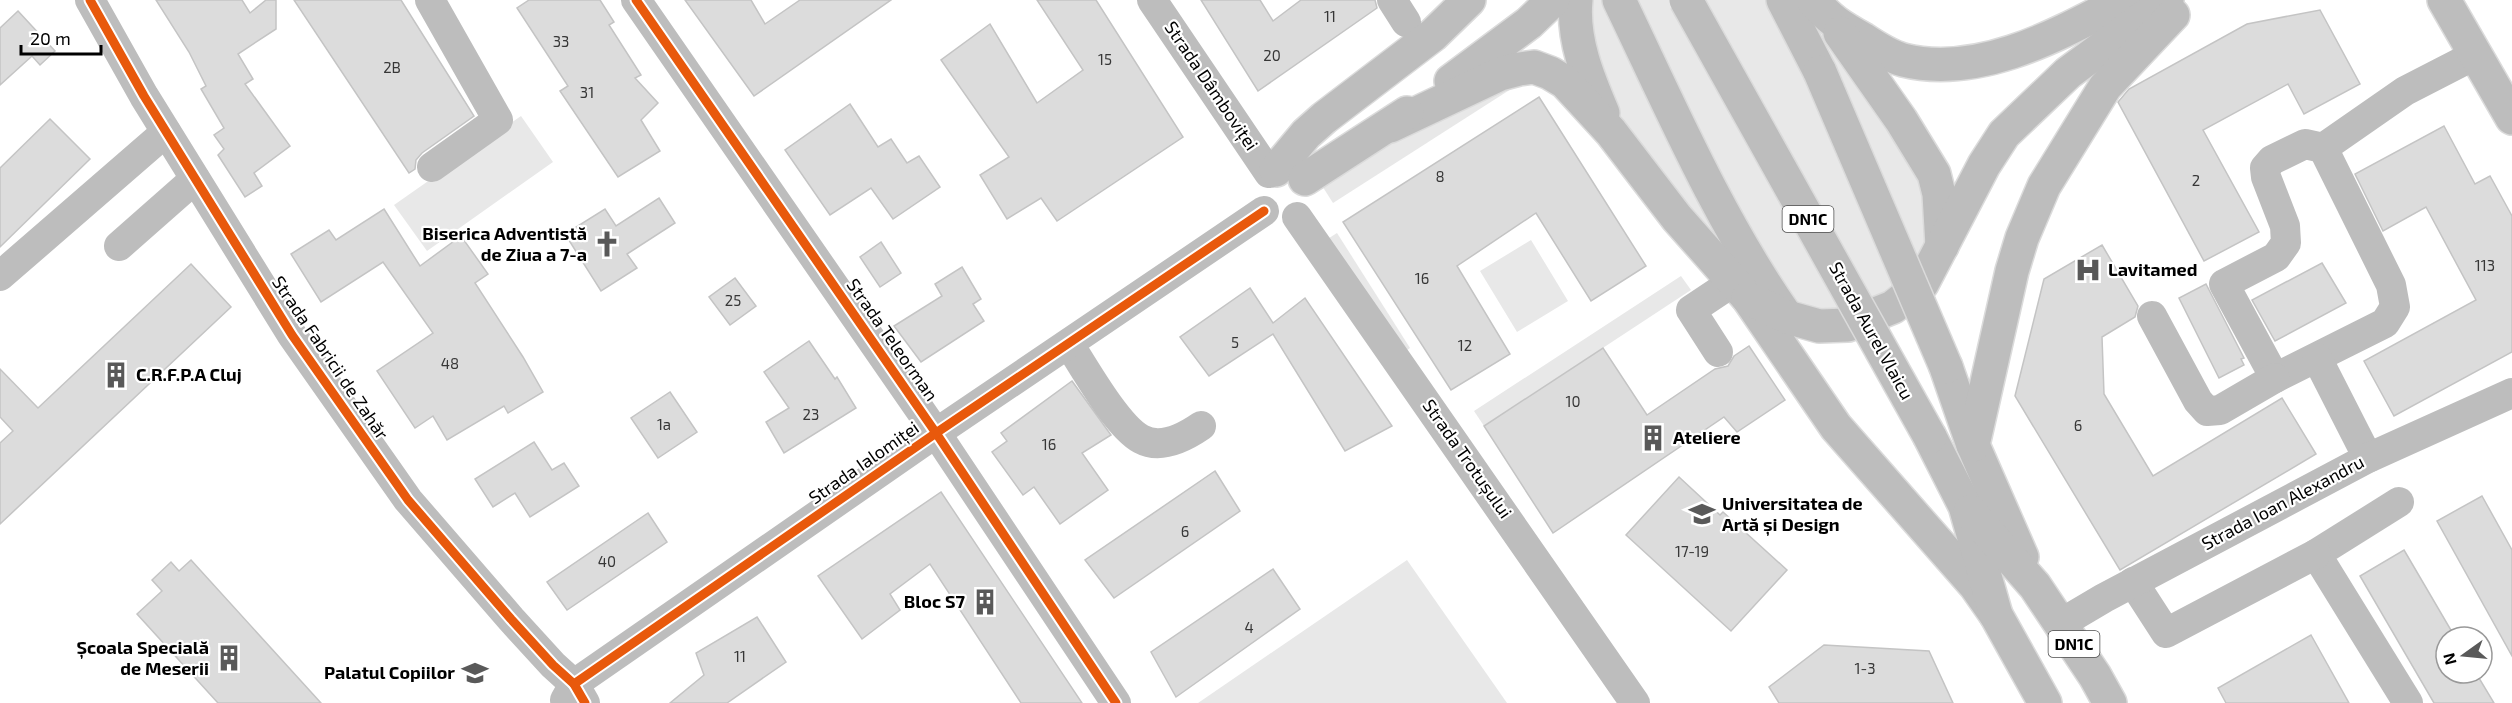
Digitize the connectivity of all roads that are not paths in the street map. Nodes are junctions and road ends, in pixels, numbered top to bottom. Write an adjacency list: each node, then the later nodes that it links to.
1 (90, 0): 19 (street, Strada Fabricii de Zahăr)
2 (430, 0): 22 (street)
3 (636, 0): 39 (street, Strada Teleorman)
4 (1152, 0): 23 (street, Strada Dâmboviței)
5 (1469, 0): 23 (main road)
6 (1553, 0): 18 (main road)
7 (1576, 0): 20 (main road)
8 (1619, 0): 32 (main road)
9 (1686, 0): 43 (main road, Strada Aurel Vlaicu / DN1C, bridge)
10 (1783, 0): 40 (main road, bridge)
11 (2124, 0): 15 (main road)
12 (2167, 0): 28 (main road)
13 (2183, 0): 40 (main road)
14 (2444, 0): 16 (main road)
15 (1822, 10): 28 (main road)
16 (2475, 55): 17 (main road); 21 (street)
17 (2512, 118)
18 (1390, 126): 20 (main road); 23 (main road)
19 (166, 132): 24 (street, Strada Fabricii de Zahăr); 29 (street)
20 (1611, 132): 30 (main road)
21 (2323, 148): 35 (street); 36 (street)
22 (432, 167)
23 (1283, 174): 25 (street); 26 (street)
24 (195, 179): 27 (street); 49 (street, Strada Fabricii de Zahăr)
25 (1264, 212): 26 (street); 33 (street, Strada Ialomiței)
26 (1297, 217): 51 (street, Strada Trotușului)
27 (119, 246)
28 (1941, 250): 32 (main road)
29 (0, 276)
30 (1741, 290): 32 (main road); 34 (street); 47 (main road)
31 (2152, 316): 36 (street)
32 (1787, 317)
33 (1069, 344): 38 (street); 39 (street, Strada Ialomiței)
34 (1718, 352)
35 (2317, 358): 36 (street); 41 (street)
36 (2275, 378)
37 (2512, 393): 41 (street, Strada Ioan Alexandru)
38 (1201, 426)
39 (936, 433): 49 (street, Strada Ialomiței); 50 (street, Strada Teleorman)
40 (1973, 445): 46 (main road)
41 (2368, 458): 45 (street, Strada Ioan Alexandru)
42 (2399, 502): 44 (street)
43 (1965, 506): 46 (main road, Strada Aurel Vlaicu / DN1C); 47 (main road, Strada Aurel Vlaicu / DN1C)
44 (2316, 554): 45 (street); 54 (street)
45 (2133, 582): 48 (street, Strada Ioan Alexandru)
46 (2035, 586): 48 (main road, Strada Aurel Vlaicu / DN1C)
47 (1996, 615): 52 (main road, Strada Aurel Vlaicu / DN1C)
48 (2060, 624): 53 (main road, Strada Aurel Vlaicu / DN1C)
49 (574, 697)
50 (1116, 703)
51 (1635, 703)
52 (2045, 703)
53 (2110, 703)
54 (2408, 703)

